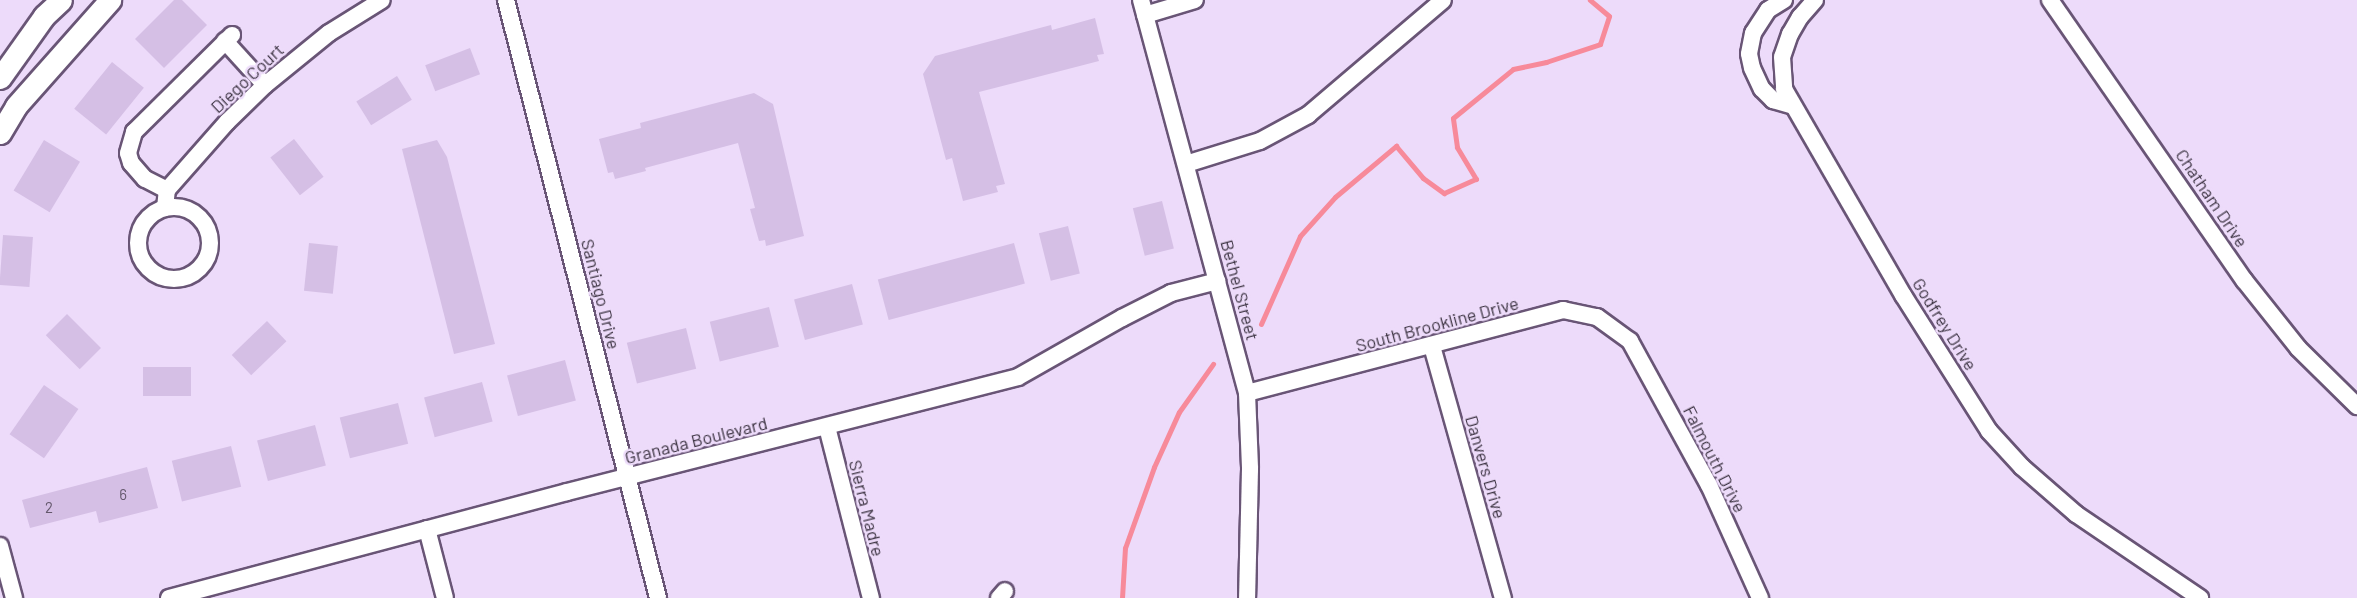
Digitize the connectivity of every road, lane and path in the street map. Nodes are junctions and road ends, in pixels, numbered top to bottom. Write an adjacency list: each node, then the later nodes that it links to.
1 (61, 0): 11 (main road)
2 (110, 0): 14 (main road)
3 (382, 0): 12 (street, Diego Court)
4 (506, 0): 24 (street, Santiago Drive)
5 (1195, 0): 10 (street)
6 (1443, 0): 15 (street)
7 (1784, 0): 13 (street)
8 (1815, 0): 13 (street, Godfrey Drive)
9 (2050, 0): 22 (street, Chatham Drive)
10 (1143, 7): 15 (street, Bethel Street)
11 (0, 78)
12 (265, 85): 16 (street, Diego Court); 16 (street)
13 (1791, 105): 37 (street, Godfrey Drive)
14 (0, 133)
15 (1186, 164): 18 (street, Bethel Street)
16 (167, 190): 17 (street)
17 (165, 208): 17 (street)
18 (1217, 281): 21 (street, Bethel Street); 23 (street, Granada Boulevard)
19 (1630, 341): 20 (street, South Brookline Drive); 36 (street, Falmouth Drive)
20 (1432, 346): 21 (street, South Brookline Drive); 35 (street, Danvers Drive)
21 (1247, 393): 34 (street, Bethel Street)
22 (2357, 406)
23 (827, 427): 24 (street, Granada Boulevard); 33 (street, Sierra Madre)
24 (627, 478): 25 (street, Granada Boulevard); 32 (street, Santiago Drive)
25 (427, 530): 27 (street, Granada Boulevard); 31 (street)
26 (0, 546): 28 (street)
27 (233, 581): 29 (street, Granada Boulevard); 30 (street)
28 (14, 598)
29 (169, 598)
30 (237, 598)
31 (445, 598)
32 (658, 598)
33 (871, 598)
34 (1247, 598)
35 (1503, 598)
36 (1760, 598)
37 (2200, 598)

